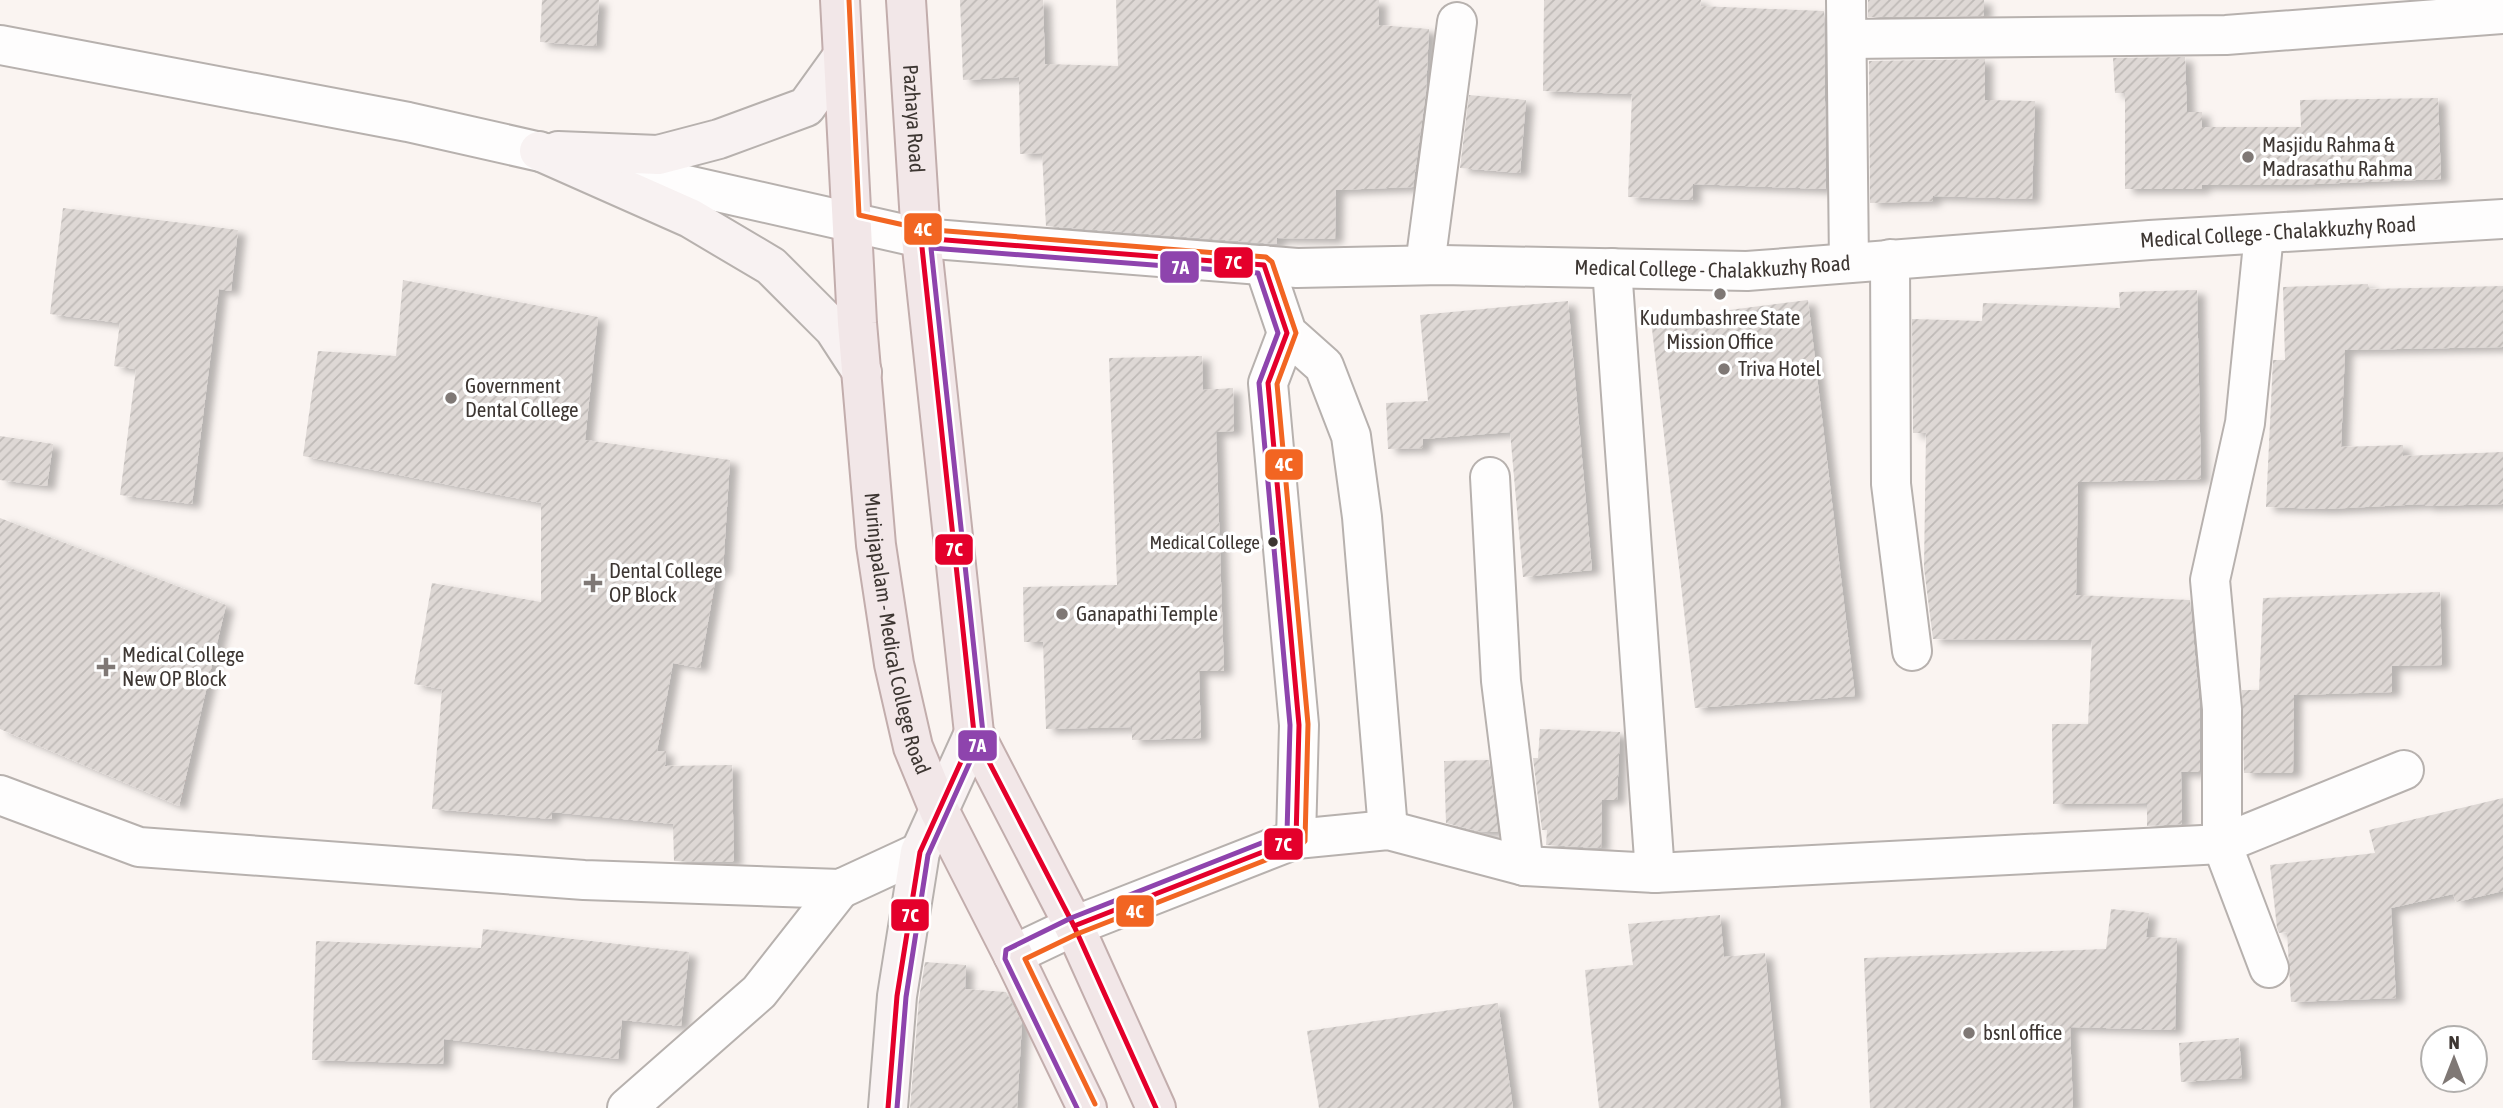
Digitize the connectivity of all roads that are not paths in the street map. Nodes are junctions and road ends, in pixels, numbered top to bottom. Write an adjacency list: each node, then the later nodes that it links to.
1 (840, 0): 9 (main road, Murinjapalam - Medical College Road)
2 (906, 0): 14 (main road, Pazhaya Road)
3 (1846, 0): 7 (street)
4 (2446, 9): 5 (street); 7 (street)
5 (2503, 14)
6 (1457, 22): 18 (street)
7 (1848, 39): 16 (street)
8 (0, 45): 10 (street, Medical College - Chalakkuzhy Road)
9 (842, 57): 10 (main road); 12 (main road, Murinjapalam - Medical College Road)
10 (539, 151): 12 (street, Medical College - Chalakkuzhy Road); 21 (main road)
11 (2503, 219): 13 (street, Medical College - Chalakkuzhy Road)
12 (851, 222): 14 (street, Medical College - Chalakkuzhy Road); 21 (main road, Murinjapalam - Medical College Road)
13 (2264, 234): 15 (street, Medical College - Chalakkuzhy Road); 30 (street)
14 (921, 238): 17 (street, Medical College - Chalakkuzhy Road); 24 (main road, Pazhaya Road)
15 (1890, 258): 16 (street, Medical College - Chalakkuzhy Road); 23 (street)
16 (1849, 263): 19 (street, Medical College - Chalakkuzhy Road)
17 (1264, 265): 18 (street, Medical College - Chalakkuzhy Road); 20 (street)
18 (1425, 265): 19 (street, Medical College - Chalakkuzhy Road)
19 (1612, 268): 33 (street)
20 (1287, 333): 28 (street); 29 (street)
21 (862, 372): 27 (main road, Murinjapalam - Medical College Road)
22 (1490, 477): 32 (street)
23 (1912, 651)
24 (974, 733): 27 (main road); 35 (main road)
25 (2404, 770): 30 (street)
26 (0, 795): 34 (street)
27 (939, 810): 31 (main road); 36 (main road, Murinjapalam - Medical College Road)
28 (1388, 830): 29 (street); 32 (street)
29 (1296, 839): 35 (street)
30 (2222, 844): 33 (street); 37 (street)
31 (920, 852): 34 (street); 39 (main road)
32 (1524, 866): 33 (street)
33 (1655, 873)
34 (841, 889): 38 (street)
35 (1074, 926): 36 (street); 41 (main road)
36 (1013, 955): 40 (main road, Murinjapalam - Medical College Road)
37 (2269, 968)
38 (627, 1108)
39 (888, 1108)
40 (1087, 1108)
41 (1156, 1108)

